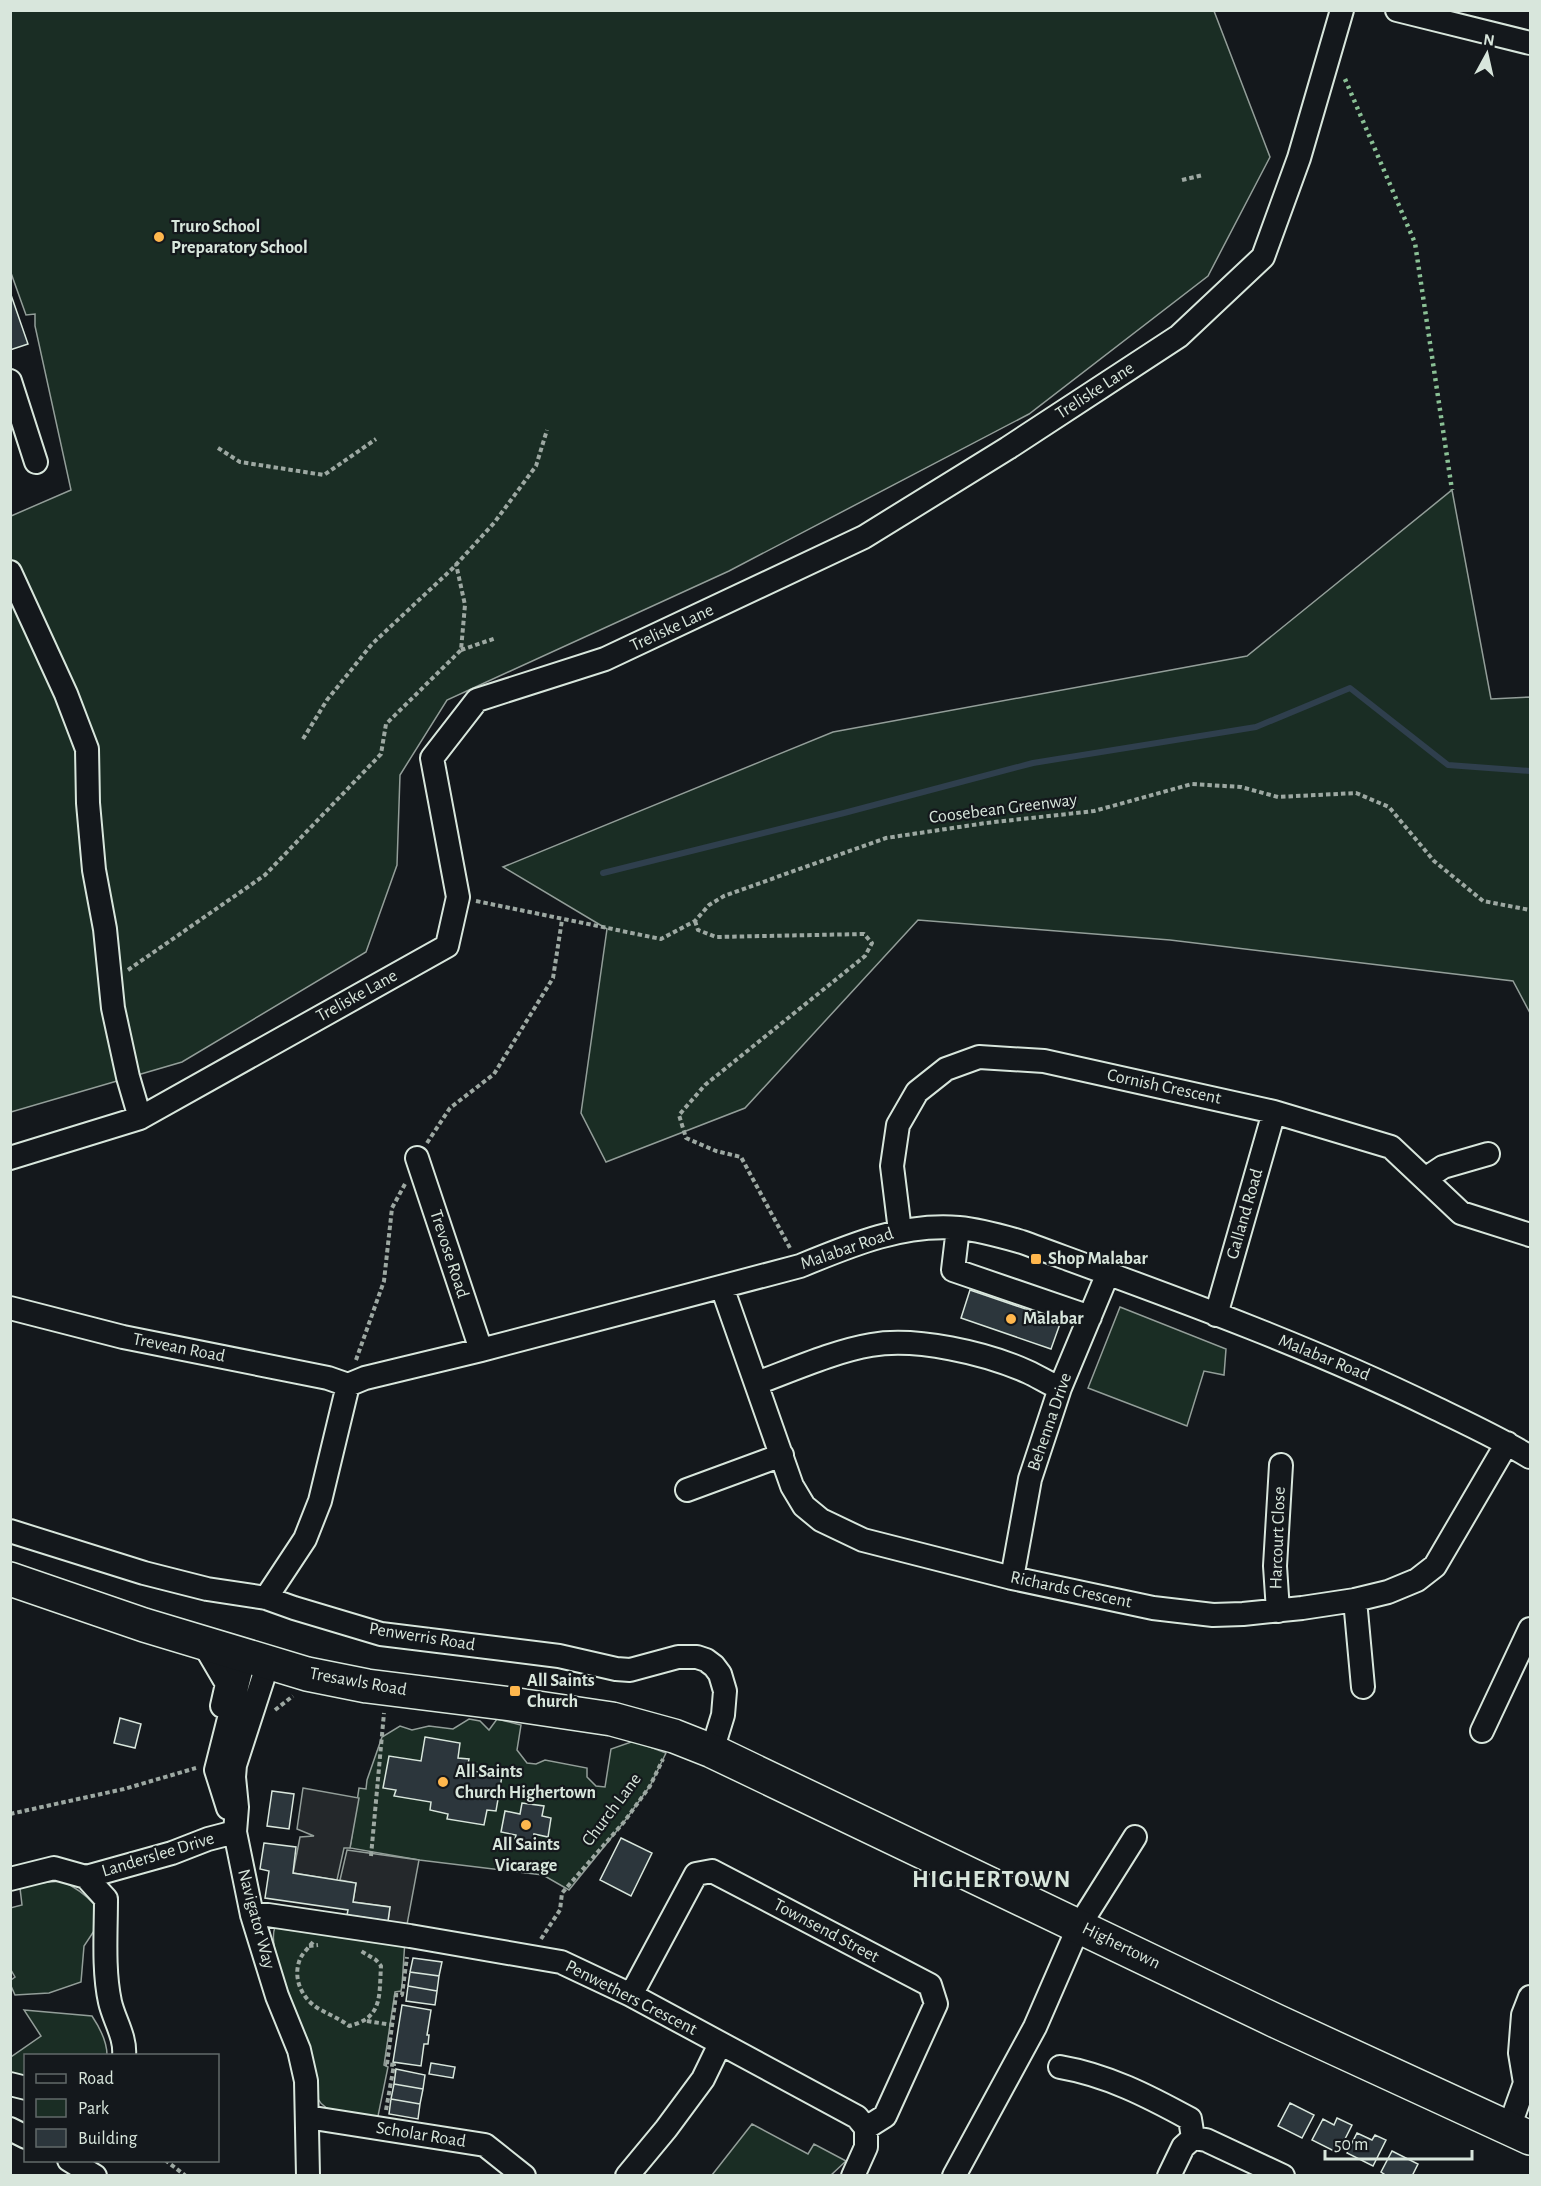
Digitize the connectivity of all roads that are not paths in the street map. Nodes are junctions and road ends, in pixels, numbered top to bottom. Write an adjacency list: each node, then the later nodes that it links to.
1 (1342, 10): 8 (street, Treliske Lane)
2 (1397, 10): 3 (street)
3 (1530, 43)
4 (10, 381): 5 (street)
5 (36, 462)
6 (10, 572): 8 (street)
7 (1274, 1112): 12 (street, Cornish Crescent); 14 (street, Cornish Crescent); 19 (street, Galland Road)
8 (140, 1118): 10 (street, Treliske Lane)
9 (1488, 1154): 12 (street)
10 (10, 1158)
11 (417, 1158): 21 (street, Trevose Road)
12 (1425, 1179): 15 (street, Cornish Crescent)
13 (958, 1228): 14 (street, Malabar Road); 16 (street, Malabar Road); 20 (street)
14 (900, 1231): 17 (street, Malabar Road)
15 (1530, 1235)
16 (1108, 1273): 19 (street, Malabar Road); 20 (street, Behenna Drive)
17 (722, 1287): 21 (street, Malabar Road); 22 (street, Richards Crescent)
18 (10, 1308): 23 (street, Trevean Road)
19 (1216, 1315): 25 (street, Malabar Road)
20 (1090, 1317): 24 (street, Behenna Drive)
21 (481, 1350): 23 (street, Malabar Road)
22 (758, 1383): 24 (street); 26 (street, Richards Crescent)
23 (348, 1385): 33 (street)
24 (1060, 1388): 31 (street, Behenna Drive)
25 (1507, 1443): 27 (street, Malabar Road); 34 (street, Richards Crescent)
26 (782, 1455): 29 (street); 31 (street, Richards Crescent)
27 (1530, 1457)
28 (1281, 1465): 35 (street, Harcourt Close)
29 (687, 1490)
30 (10, 1531): 33 (street, Penwerris Road)
31 (1011, 1578): 35 (street, Richards Crescent)
32 (10, 1580): 37 (highway, Tresawls Road)
33 (266, 1598): 41 (street, Penwerris Road)
34 (1355, 1600): 35 (street, Richards Crescent); 39 (street)
35 (1278, 1611)
36 (1530, 1629): 40 (street)
37 (203, 1643): 38 (highway, Tresawls Road); 42 (street)
38 (256, 1659): 41 (highway, Tresawls Road); 42 (street); 43 (street, Navigator Way)
39 (1363, 1687)
40 (1482, 1731)
41 (712, 1751): 48 (highway, Highertown)
42 (209, 1768): 43 (street)
43 (235, 1832): 45 (street, Landerslee Drive); 47 (street, Navigator Way)
44 (1135, 1838): 48 (street)
45 (86, 1877): 46 (street, Landerslee Drive); 52 (street)
46 (10, 1879)
47 (252, 1915): 49 (street, Penwethers Crescent); 54 (street, Navigator Way)
48 (1079, 1926): 57 (highway, Highertown); 66 (street)
49 (631, 1995): 51 (street, Penwethers Crescent); 55 (street, Townsend Street)
50 (1530, 1997): 57 (street)
51 (720, 2044): 55 (street, Penwethers Crescent); 64 (street)
52 (124, 2054)
53 (1060, 2067): 59 (street)
54 (307, 2117): 62 (street, Navigator Way); 63 (street, Scholar Road)
55 (866, 2128): 65 (street)
56 (10, 2129): 58 (street)
57 (1520, 2133)
58 (24, 2136)
59 (1193, 2138): 67 (street); 68 (street)
60 (72, 2162): 61 (street)
61 (95, 2175)
62 (308, 2175)
63 (524, 2175)
64 (627, 2175)
65 (853, 2175)
66 (954, 2175)
67 (1169, 2175)
68 (1283, 2175)

